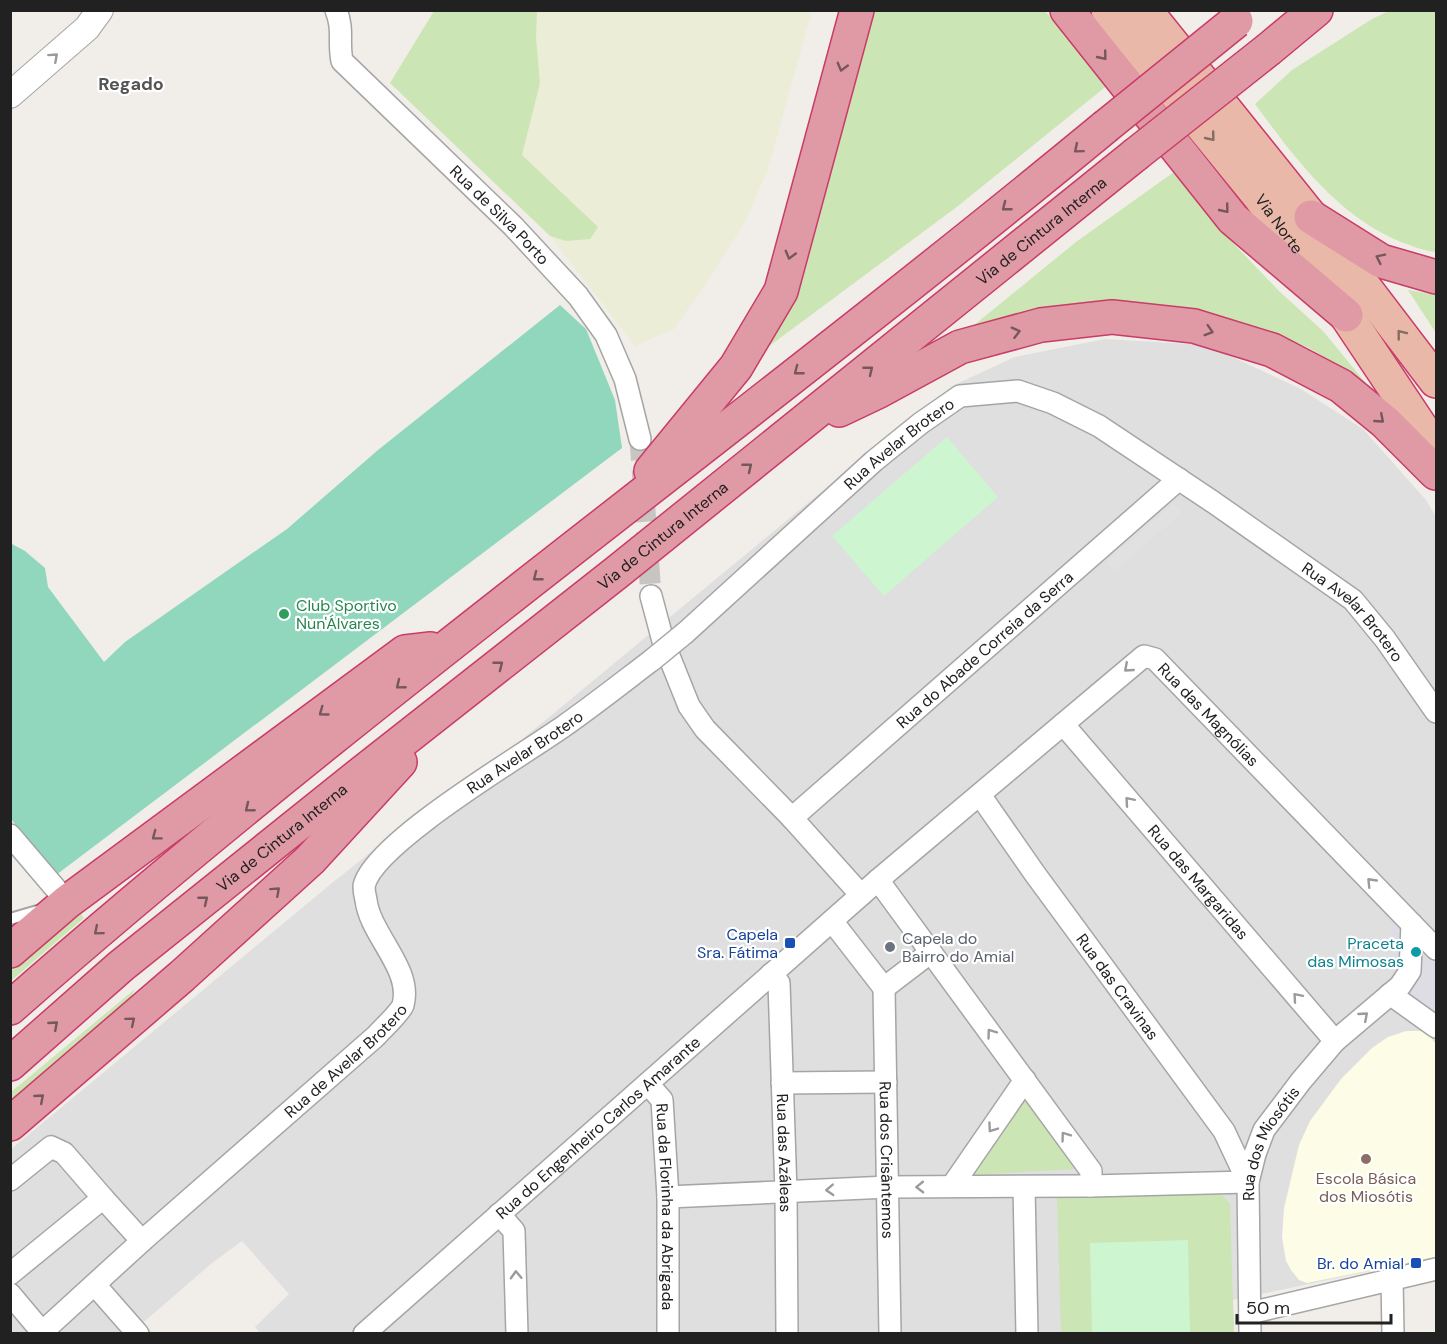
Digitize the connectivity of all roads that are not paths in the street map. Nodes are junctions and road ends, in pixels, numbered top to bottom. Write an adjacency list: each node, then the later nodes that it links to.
1 (100, 10): 9 (street, one-way to 1)
2 (336, 10): 15 (street, Rua de Silva Porto)
3 (857, 10): 19 (highway, one-way to 19)
4 (1067, 10): 12 (highway, one-way to 12)
5 (1108, 10): 12 (highway, Via Norte, one-way to 12)
6 (1145, 10): 10 (highway, Via Norte)
7 (1317, 12): 14 (highway, Via de Cintura Interna, one-way to 7, bridge)
8 (1243, 16): 19 (highway, one-way to 19, bridge)
9 (10, 96)
10 (1311, 217): 11 (highway, one-way to 10); 13 (highway, Via Norte, one-way to 10)
11 (1437, 278)
12 (1346, 315): 16 (highway, Via Norte)
13 (1437, 381)
14 (791, 433): 17 (highway, one-way to 17); 22 (highway, Via de Cintura Interna, one-way to 14)
15 (640, 439)
16 (1437, 450)
17 (1437, 473)
18 (1179, 479): 23 (street, Rua Avelar Brotero); 26 (street, Rua do Abade Correia da Serra); 28 (street, Rua Avelar Brotero, bridge)
19 (614, 517): 21 (highway, one-way to 21)
20 (651, 596): 26 (street)
21 (445, 648): 31 (highway, one-way to 31); 41 (highway, one-way to 41)
22 (453, 701): 44 (highway, Via de Cintura Interna, one-way to 22); 49 (highway, one-way to 22)
23 (1437, 712)
24 (1063, 724): 25 (street, Rua das Magnólias); 34 (street, Rua das Magnólias, one-way to 24); 43 (street, Rua das Margaridas, one-way to 24)
25 (980, 795): 29 (street, Rua das Magnólias); 51 (street, Rua das Cravinas)
26 (792, 819): 30 (street)
27 (10, 835): 31 (street)
28 (404, 839): 60 (street, Rua de Avelar Brotero)
29 (878, 880): 30 (street, Rua das Magnólias); 37 (street)
30 (861, 895): 33 (street, Rua do Engenheiro Carlos Amarante)
31 (67, 902): 32 (lane); 36 (highway)
32 (10, 919)
33 (832, 921): 38 (street, Rua do Engenheiro Carlos Amarante); 39 (street)
34 (1412, 924): 35 (street); 40 (street)
35 (1437, 949)
36 (10, 951)
37 (932, 952): 39 (street); 45 (street, one-way to 37)
38 (771, 974): 47 (street, Rua das Azáleas); 48 (street, Rua do Engenheiro Carlos Amarante)
39 (884, 988): 46 (street, Rua dos Crisântemos)
40 (1390, 994): 42 (street); 43 (street, Rua dos Miosótis, one-way to 40)
41 (10, 1008)
42 (1437, 1027)
43 (1335, 1041): 51 (street, Rua dos Miosótis)
44 (10, 1064)
45 (1025, 1080): 52 (street, one-way to 52); 54 (street, one-way to 45)
46 (886, 1082): 47 (street); 55 (street, Rua dos Crisântemos)
47 (782, 1083): 56 (street, Rua das Azáleas)
48 (648, 1084): 57 (street, Rua da Florinha da Abrigada); 59 (street, Rua do Engenheiro Carlos Amarante)
49 (10, 1124)
50 (10, 1180): 58 (street)
51 (1248, 1182): 54 (street); 66 (street, Rua dos Miosótis)
52 (952, 1186): 53 (street); 55 (street, one-way to 55)
53 (1014, 1186): 54 (street); 74 (street)
54 (1091, 1186)
55 (888, 1187): 56 (street, one-way to 56); 73 (street, Rua dos Crisântemos)
56 (786, 1192): 57 (street); 72 (street, Rua das Azáleas)
57 (668, 1197): 71 (street, Rua da Florinha da Abrigada)
58 (103, 1198): 60 (street); 62 (street)
59 (499, 1214): 69 (street, Rua do Engenheiro Carlos Amarante); 70 (street, one-way to 59)
60 (141, 1241): 64 (street, Rua de Avelar Brotero)
61 (1437, 1269): 63 (street)
62 (10, 1274)
63 (1392, 1278): 66 (street); 75 (street)
64 (95, 1285): 67 (street); 68 (street, Rua de Avelar Brotero)
65 (10, 1294): 68 (street, Rua de Avelar Brotero)
66 (1250, 1323)
67 (131, 1331)
68 (41, 1333)
69 (366, 1333)
70 (517, 1334)
71 (668, 1334)
72 (787, 1334)
73 (891, 1334)
74 (1027, 1334)
75 (1393, 1334)

